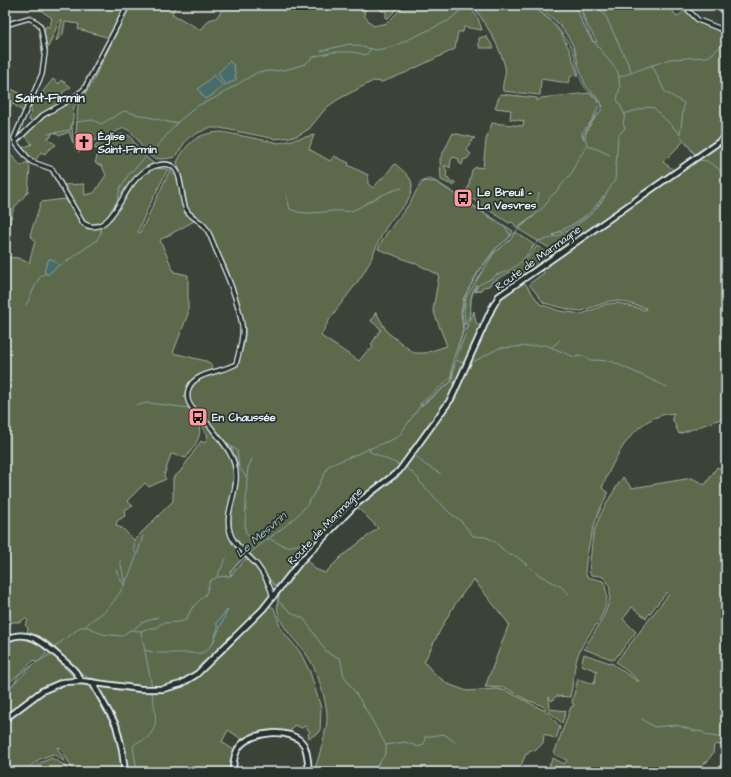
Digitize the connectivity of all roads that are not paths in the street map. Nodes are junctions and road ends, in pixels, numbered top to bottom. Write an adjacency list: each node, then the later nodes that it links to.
1 (128, 5): 6 (street)
2 (684, 5): 4 (street)
3 (5, 25): 6 (street)
4 (726, 31)
5 (726, 137): 7 (main road, Route de Marmagne)
6 (16, 141): 7 (street)
7 (274, 598): 10 (main road, Route de Marmagne)
8 (5, 640): 9 (main road)
9 (81, 681): 10 (main road, Route de Marmagne); 11 (main road, Route de Marmagne)
10 (92, 682): 12 (main road)
11 (5, 719)
12 (125, 772)
13 (233, 772): 14 (main road)
14 (309, 772)

